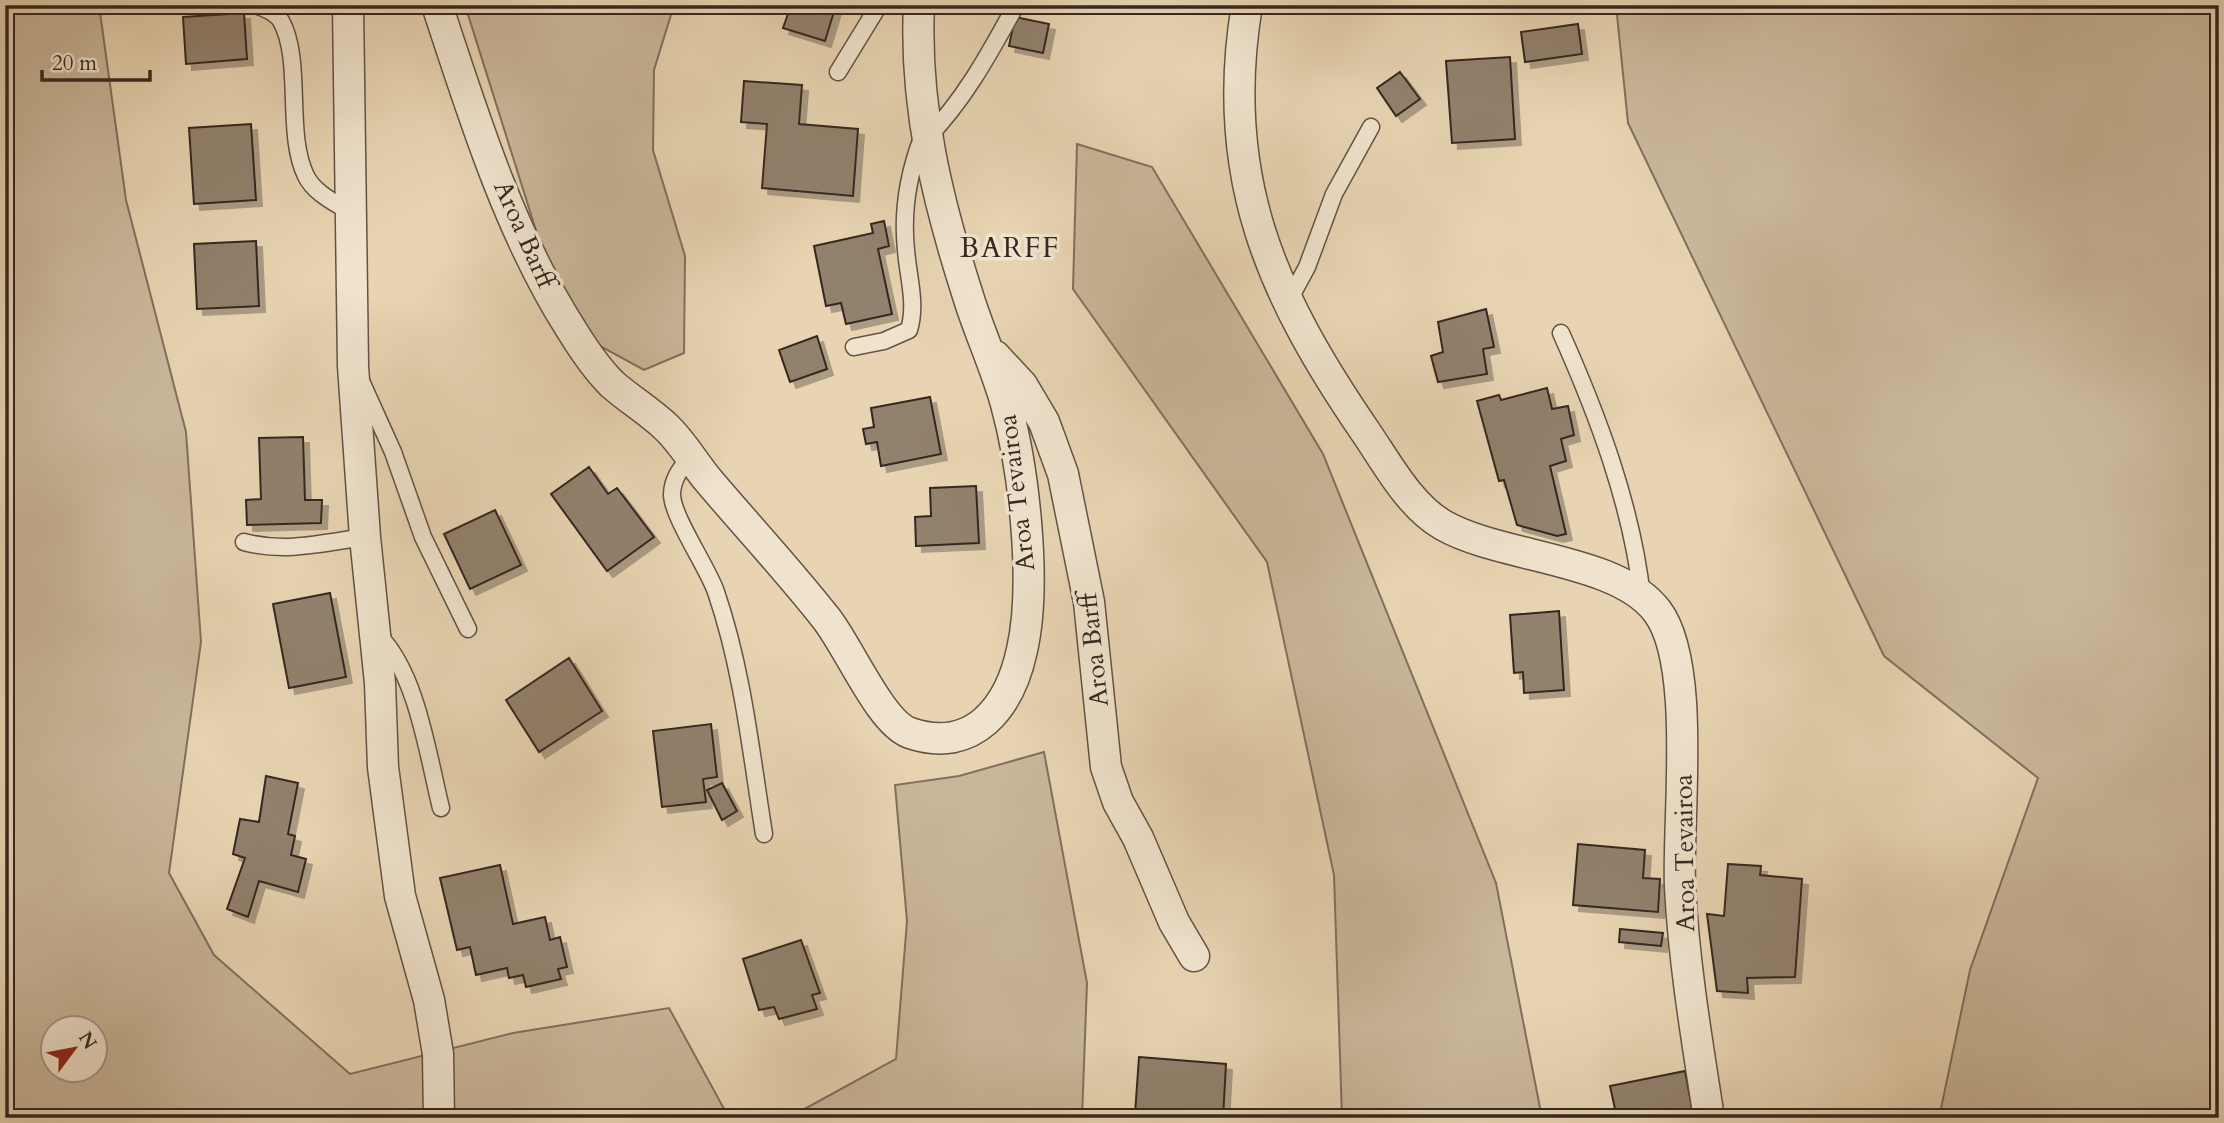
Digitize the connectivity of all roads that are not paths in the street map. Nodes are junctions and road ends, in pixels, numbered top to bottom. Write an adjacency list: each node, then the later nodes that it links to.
1 (254, 5): 11 (lane)
2 (348, 5): 11 (street)
3 (437, 5): 17 (street, Aroa Barff)
4 (879, 5): 8 (lane)
5 (919, 5): 10 (street, Aroa Tevairoa)
6 (1016, 5): 10 (lane)
7 (1251, 7): 12 (street, Aroa Tevairoa)
8 (838, 72)
9 (1371, 127): 12 (lane)
10 (925, 136): 14 (lane); 15 (street, Aroa Tevairoa)
11 (351, 213): 16 (street)
12 (1287, 304): 21 (street, Aroa Tevairoa)
13 (1561, 333): 21 (lane)
14 (854, 347)
15 (988, 348): 18 (street, Aroa Tevairoa); 26 (street, Aroa Barff)
16 (353, 366): 19 (street); 22 (lane)
17 (668, 428): 18 (street, Aroa Tevairoa)
18 (690, 457): 25 (lane)
19 (365, 537): 20 (lane); 23 (street)
20 (244, 542)
21 (1642, 597): 28 (street, Aroa Tevairoa)
22 (468, 629)
23 (374, 632): 24 (lane); 27 (street)
24 (441, 808)
25 (764, 834)
26 (1194, 956)
27 (439, 1118)
28 (1709, 1118)

